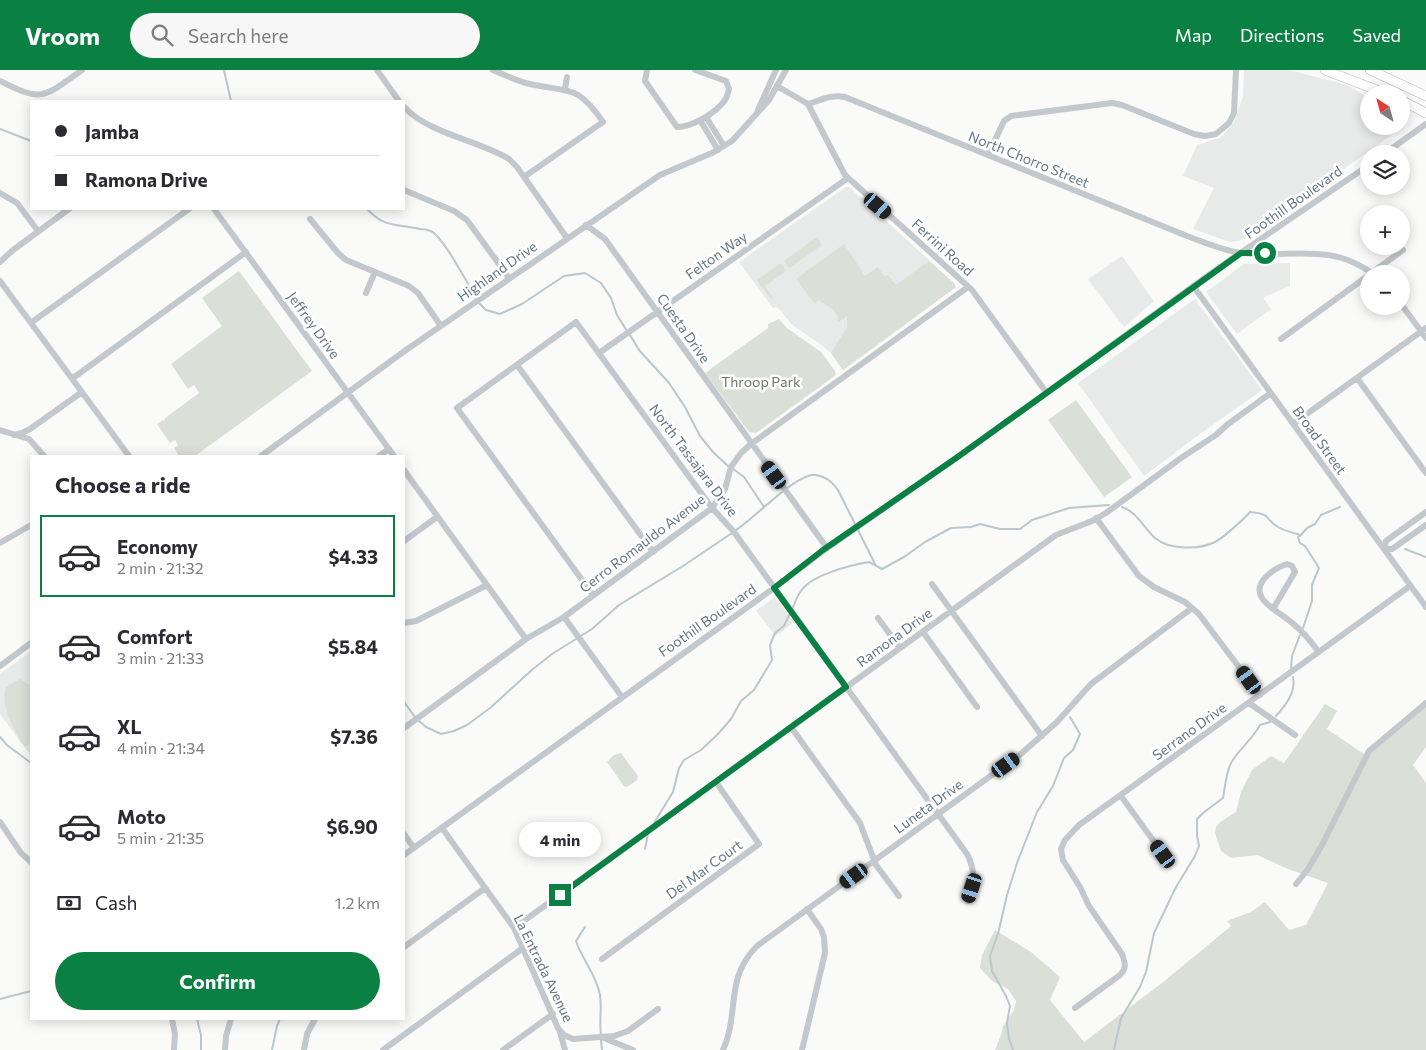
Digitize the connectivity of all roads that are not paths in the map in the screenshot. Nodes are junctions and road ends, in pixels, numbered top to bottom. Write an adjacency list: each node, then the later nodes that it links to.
1 (82, 70): 12 (street)
2 (377, 70): 17 (street)
3 (493, 70): 15 (street)
4 (647, 70): 22 (street)
5 (695, 70): 22 (street)
6 (776, 70): 23 (street, Highland Drive)
7 (786, 70): 14 (street, Highland Drive)
8 (1236, 70): 27 (street)
9 (1325, 70): 13 (highway)
10 (1370, 70): 16 (highway)
11 (567, 77): 15 (street)
12 (0, 81)
13 (1364, 85)
14 (777, 86): 18 (street); 23 (street, Highland Drive)
15 (565, 89): 29 (street)
16 (1426, 96)
17 (398, 100)
18 (808, 104): 27 (street, North Chorro Street); 30 (street, Ferrini Road)
19 (1410, 105): 21 (highway)
20 (405, 108): 29 (street)
21 (1426, 113)
22 (703, 118): 26 (street)
23 (753, 119): 26 (street, Highland Drive)
24 (1426, 124): 25 (street)
25 (1397, 145)
26 (721, 148): 37 (street, Highland Drive)
27 (988, 155): 41 (street, North Chorro Street)
28 (1360, 170): 41 (street, Foothill Boulevard)
29 (524, 177): 39 (street)
30 (848, 178): 50 (street, Ferrini Road); 53 (street, Felton Way)
31 (405, 190): 47 (street)
32 (0, 192): 38 (street)
33 (68, 210): 38 (street)
34 (188, 210): 55 (street)
35 (215, 210): 40 (street, Jeffrey Drive)
36 (310, 219): 46 (street)
37 (586, 225): 39 (street, Highland Drive); 53 (street, Cuesta Drive)
38 (38, 231): 43 (street)
39 (567, 238): 47 (street, Highland Drive)
40 (246, 252): 62 (street); 66 (street, Jeffrey Drive)
41 (1241, 253): 45 (street, North Chorro Street); 51 (street, Foothill Boulevard)
42 (1396, 255): 44 (street)
43 (0, 262)
44 (1383, 265)
45 (1360, 267)
46 (375, 272): 52 (street); 56 (street)
47 (510, 278): 56 (street, Highland Drive)
48 (0, 280): 55 (street)
49 (1360, 282): 59 (street)
50 (968, 287): 65 (street, Ferrini Road); 71 (street, Cerro Romauldo Avenue)
51 (1194, 287): 65 (street, Foothill Boulevard); 67 (street, Broad Street)
52 (366, 293)
53 (657, 312): 60 (street, Felton Way); 71 (street, Cuesta Drive)
54 (1410, 314): 57 (street)
55 (32, 322): 62 (street)
56 (441, 326): 66 (street, Highland Drive)
57 (1424, 330): 58 (street); 63 (street)
58 (1426, 338)
59 (1281, 339)
60 (599, 353): 61 (street, North Tassajara Drive); 80 (street, North Tassajara Drive)
61 (517, 365): 90 (street); 95 (street)
62 (72, 378): 64 (street)
63 (1357, 378): 68 (street); 79 (street)
64 (82, 392): 70 (street); 74 (street)
65 (1046, 392): 88 (street, Foothill Boulevard)
66 (348, 393): 72 (street, Jeffrey Drive); 75 (street, Highland Drive)
67 (1271, 394): 68 (street, Broad Street); 83 (street, Ramona Drive)
68 (1293, 424): 89 (street, Broad Street)
69 (0, 430): 70 (street)
70 (14, 435): 73 (street)
71 (751, 444): 80 (street, Cerro Romauldo Avenue); 88 (street, Cuesta Drive)
72 (389, 449): 76 (street); 77 (street, Jeffrey Drive)
73 (43, 455)
74 (128, 455)
75 (262, 455)
76 (380, 455)
77 (393, 455)
78 (405, 471): 82 (street)
79 (1426, 473)
80 (712, 508): 90 (street, Cerro Romauldo Avenue); 94 (street, North Tassajara Drive)
81 (1426, 512): 89 (street)
82 (437, 516): 86 (street); 92 (street)
83 (1096, 518): 97 (street); 99 (street, Ramona Drive)
84 (1426, 525): 89 (street)
85 (30, 526): 87 (street)
86 (405, 540)
87 (0, 543)
88 (827, 548): 94 (street, Foothill Boulevard)
89 (1384, 549): 93 (street, Broad Street)
90 (653, 552): 95 (street, Cerro Romauldo Avenue)
91 (932, 584): 99 (street)
92 (487, 585): 102 (street); 104 (street)
93 (1410, 586): 96 (street, Broad Street); 107 (street, Serrano Drive)
94 (774, 588): 109 (street, North Tassajara Drive); 111 (street, Foothill Boulevard)
95 (593, 595): 100 (street, Cerro Romauldo Avenue)
96 (1426, 607)
97 (1192, 608): 110 (street); 118 (street, Luneta Drive)
98 (1273, 610): 98 (street); 107 (street)
99 (952, 611): 103 (street, Ramona Drive); 118 (street)
100 (564, 617): 104 (street, Cerro Romauldo Avenue); 111 (street)
101 (878, 618): 106 (street)
102 (405, 624)
103 (923, 632): 106 (street, Ramona Drive); 114 (street)
104 (526, 639): 115 (street, Cerro Romauldo Avenue)
105 (30, 644): 108 (street)
106 (900, 648): 109 (street, Ramona Drive)
107 (1318, 651): 110 (street, Serrano Drive)
108 (0, 666)
109 (846, 687): 116 (street, Ramona Drive); 121 (street, North Tassajara Drive)
110 (1260, 695): 112 (street, Serrano Drive)
111 (622, 697): 123 (street, Foothill Boulevard)
112 (1249, 703): 117 (street); 120 (street, Serrano Drive)
113 (1426, 703): 130 (street)
114 (977, 707)
115 (405, 727)
116 (791, 727): 119 (street, Ramona Drive); 129 (street)
117 (1295, 735)
118 (1042, 736): 121 (street, Luneta Drive)
119 (716, 782): 135 (street, Ramona Drive); 138 (street, Del Mar Court)
120 (1121, 796): 127 (street); 139 (street, Serrano Drive)
121 (938, 814): 129 (street, Luneta Drive); 133 (street, North Tassajara Drive)
122 (0, 822): 128 (street)
123 (442, 828): 125 (street, Foothill Boulevard); 131 (street, La Entrada Avenue)
124 (405, 835): 125 (street)
125 (414, 848): 126 (street, Foothill Boulevard)
126 (405, 854)
127 (1163, 854)
128 (30, 861)
129 (874, 861): 132 (street); 134 (street, Luneta Drive)
130 (1296, 884)
131 (485, 888): 135 (street, La Entrada Avenue); 136 (street)
132 (899, 896)
133 (968, 901)
134 (807, 909): 154 (street, Luneta Drive); 155 (street)
135 (514, 928): 137 (street, La Entrada Avenue)
136 (405, 947)
137 (523, 948): 141 (street, La Entrada Avenue); 150 (street)
138 (602, 959)
139 (1075, 1008)
140 (658, 1009): 146 (street)
141 (552, 1014): 145 (street, La Entrada Avenue); 151 (street)
142 (172, 1020): 147 (street)
143 (230, 1020): 148 (street)
144 (314, 1020): 149 (street)
145 (558, 1028): 146 (street, La Entrada Avenue); 152 (street)
146 (602, 1038): 153 (street, La Entrada Avenue)
147 (174, 1050)
148 (225, 1050)
149 (304, 1050)
150 (383, 1050)
151 (504, 1050)
152 (565, 1050)
153 (633, 1050)
154 (722, 1050)
155 (802, 1050)

